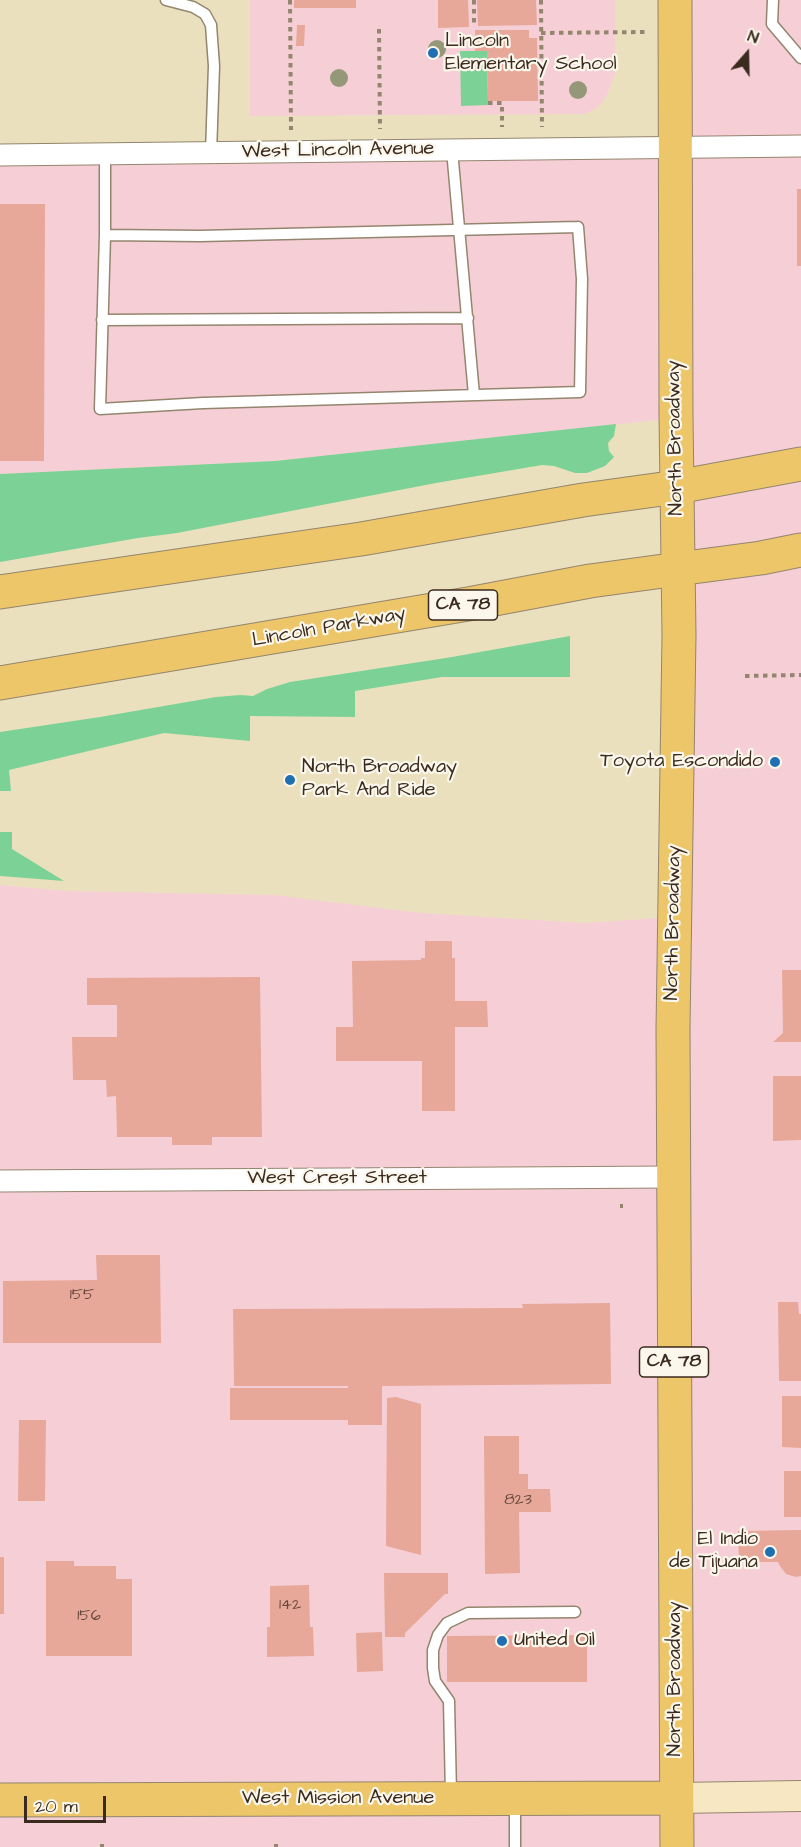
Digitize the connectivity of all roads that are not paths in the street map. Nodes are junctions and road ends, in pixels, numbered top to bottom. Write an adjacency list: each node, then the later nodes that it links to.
1 (166, 0): 8 (lane)
2 (675, 0): 6 (main road, North Broadway)
3 (773, 0): 4 (lane)
4 (801, 58)
5 (801, 146): 6 (street, West Lincoln Avenue)
6 (676, 147): 7 (street, West Lincoln Avenue); 17 (main road, North Broadway)
7 (452, 150): 8 (street, West Lincoln Avenue); 11 (lane)
8 (211, 153): 9 (street, West Lincoln Avenue)
9 (105, 154): 10 (street, West Lincoln Avenue); 12 (lane)
10 (0, 155)
11 (459, 231): 12 (lane); 13 (lane); 15 (lane)
12 (105, 236): 14 (lane)
13 (468, 318): 14 (lane); 15 (lane)
14 (102, 320): 15 (lane)
15 (474, 395)
16 (801, 464): 17 (main road)
17 (677, 487): 19 (main road, North Broadway / CA 78); 20 (main road)
18 (801, 550): 19 (main road, Lincoln Parkway)
19 (678, 569): 21 (main road, Lincoln Parkway / CA 78); 22 (main road, North Broadway / CA 78)
20 (0, 592)
21 (0, 683)
22 (673, 1177): 23 (street, West Crest Street); 28 (main road, North Broadway / CA 78)
23 (0, 1181)
24 (575, 1612): 26 (lane)
25 (801, 1796): 28 (main road)
26 (451, 1798): 27 (main road, West Mission Avenue); 29 (main road, West Mission Avenue)
27 (514, 1798): 28 (main road, West Mission Avenue); 30 (lane)
28 (676, 1798): 31 (main road, North Broadway / CA 78)
29 (0, 1800)
30 (515, 1847)
31 (677, 1847)

